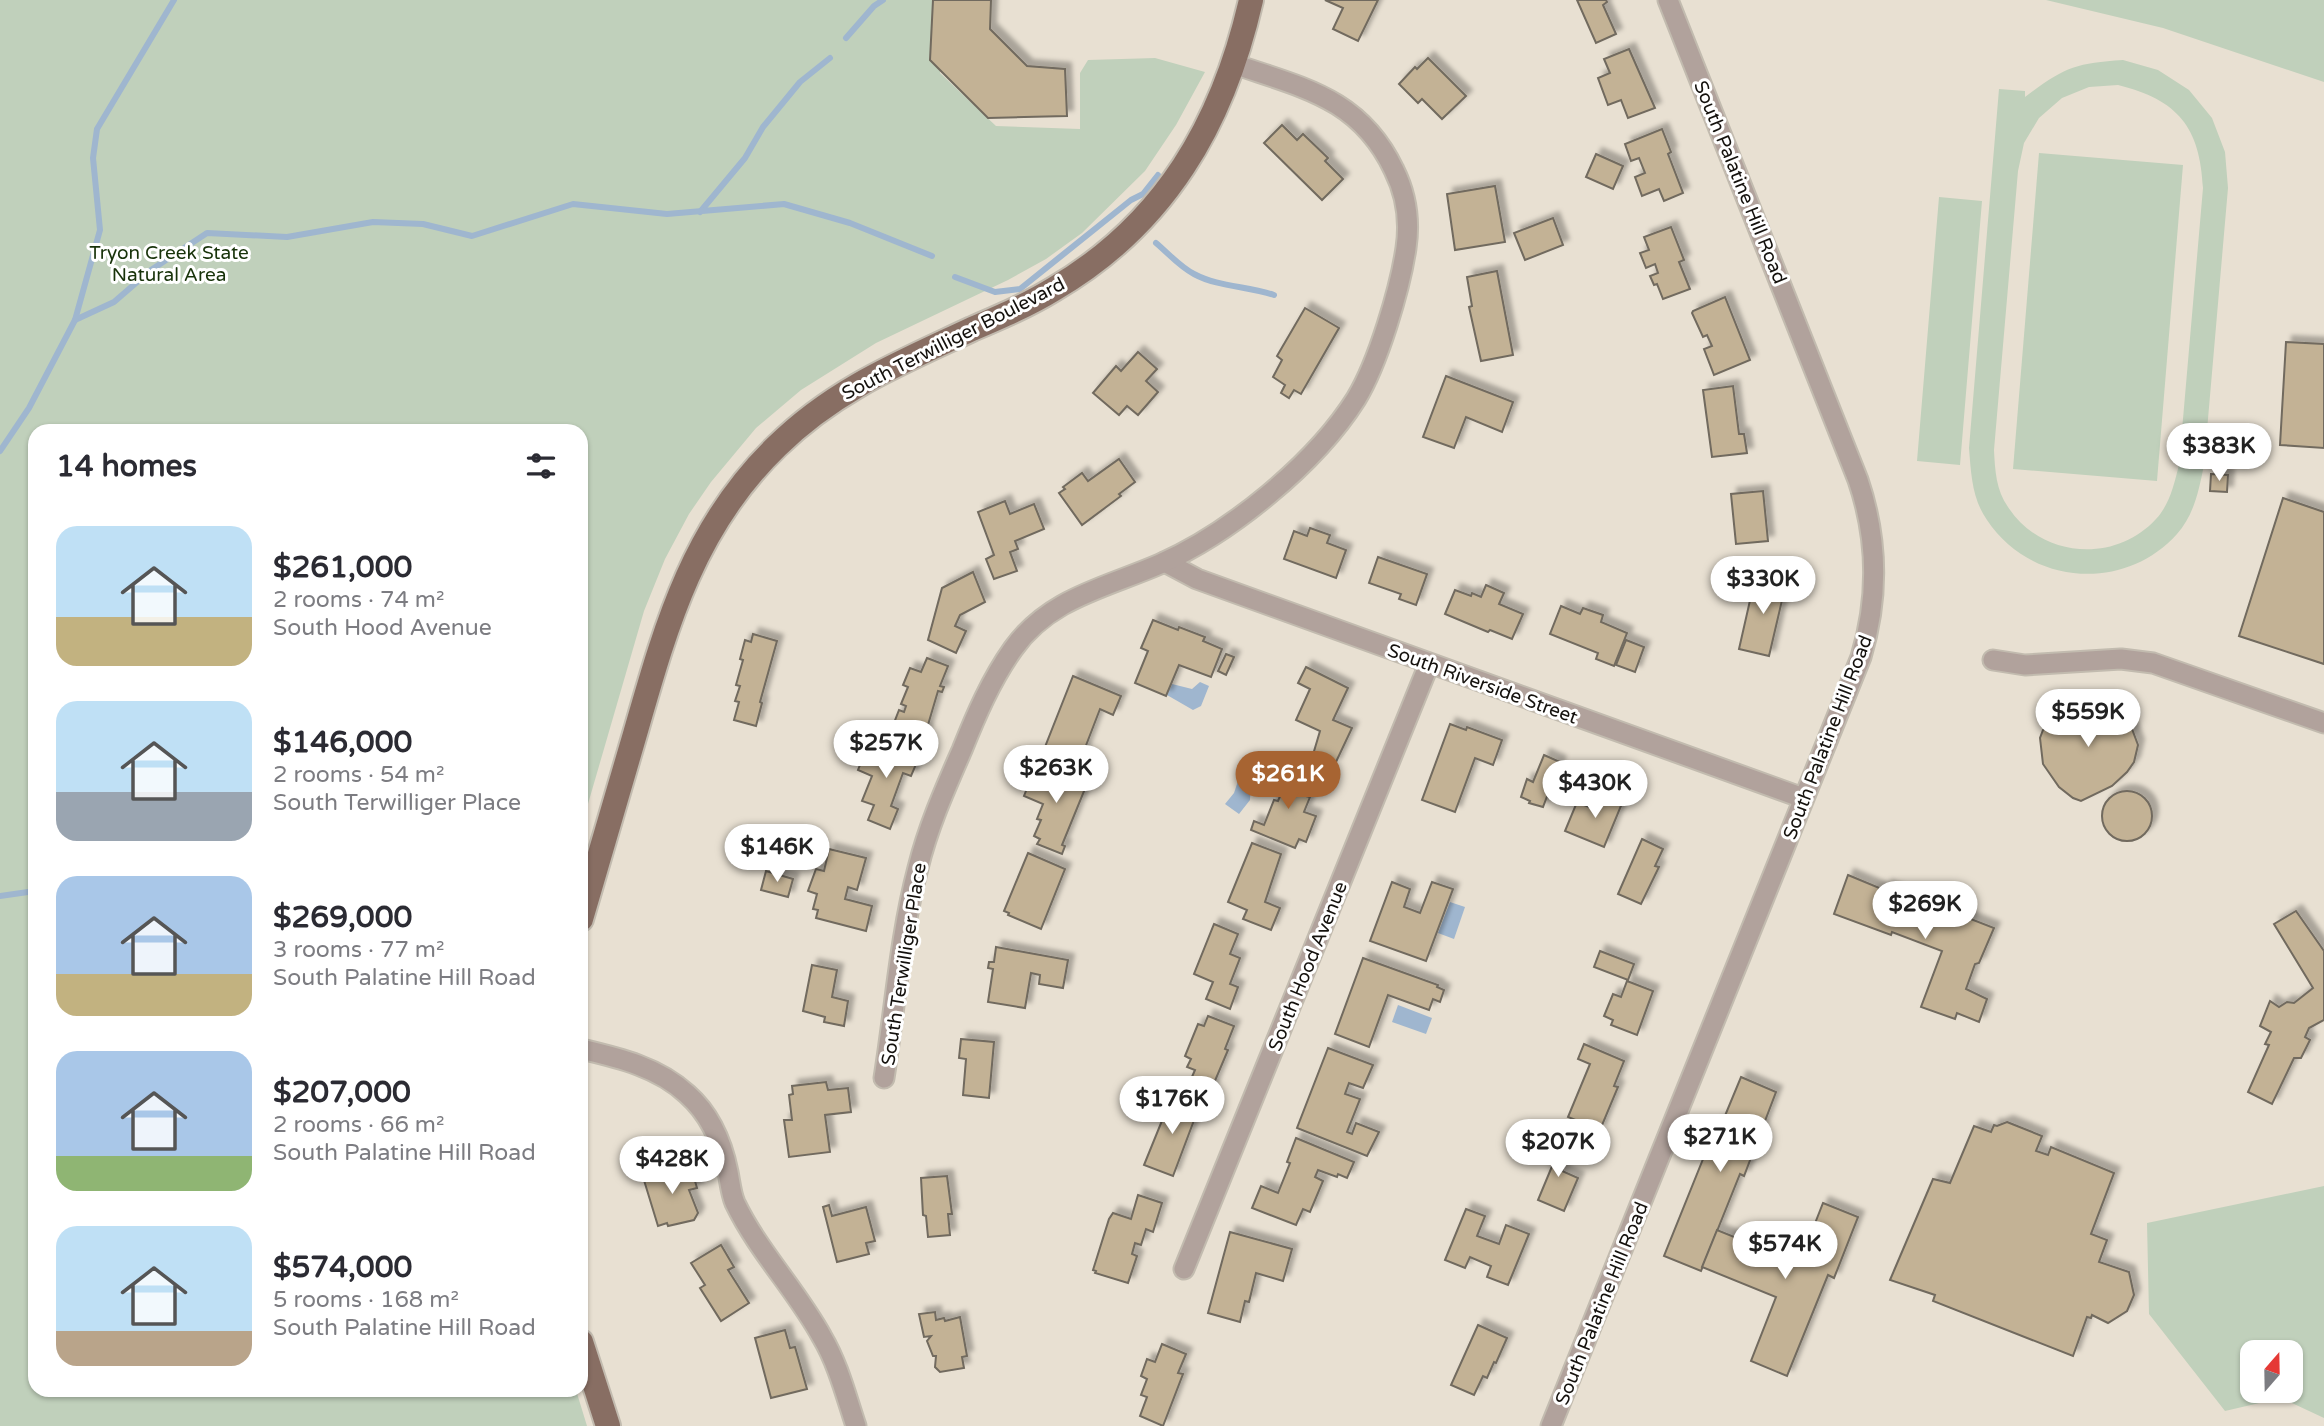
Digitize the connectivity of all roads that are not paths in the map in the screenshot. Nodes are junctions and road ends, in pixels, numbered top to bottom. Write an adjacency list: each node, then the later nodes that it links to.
1 (1251, 0): 3 (main road, South Terwilliger Boulevard)
2 (1668, 0): 8 (street, South Palatine Hill Road)
3 (1234, 64): 4 (street, South Terwilliger Place); 9 (main road, South Terwilliger Boulevard)
4 (1165, 562): 6 (street, South Riverside Street); 11 (street, South Terwilliger Place)
5 (1993, 660): 7 (street)
6 (1429, 664): 8 (street, South Riverside Street); 12 (street, South Hood Avenue)
7 (2324, 723)
8 (1803, 798): 16 (street, South Palatine Hill Road)
9 (588, 895)
10 (588, 1051): 15 (street)
11 (884, 1079)
12 (1184, 1269)
13 (588, 1364): 14 (main road)
14 (608, 1426)
15 (856, 1426)
16 (1551, 1426)

